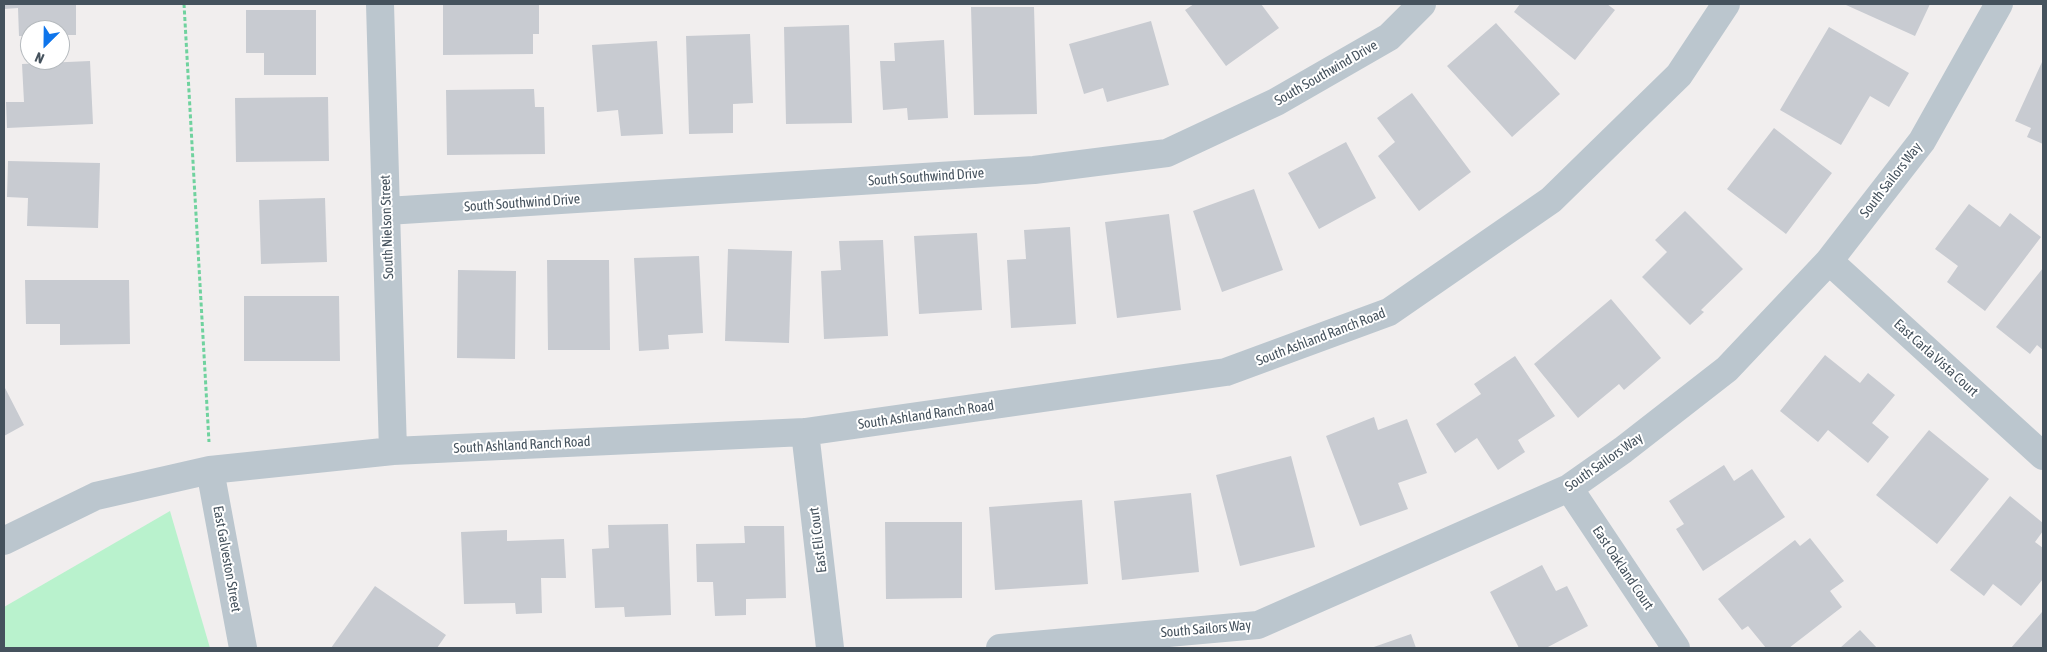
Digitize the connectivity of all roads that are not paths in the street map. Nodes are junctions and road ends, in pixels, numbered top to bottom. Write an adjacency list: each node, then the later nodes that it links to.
1 (380, 4): 5 (street, South Nielson Street)
2 (1422, 4): 5 (street, South Southwind Drive)
3 (1726, 4): 7 (street, South Ashland Ranch Road)
4 (2000, 4): 6 (street, South Sailors Way)
5 (387, 211): 8 (street, South Nielson Street)
6 (1829, 261): 9 (street, East Carla Vista Court); 11 (street, South Sailors Way)
7 (805, 432): 8 (street, South Ashland Ranch Road); 15 (street, East Eli Court)
8 (393, 451): 10 (street, South Ashland Ranch Road)
9 (2043, 456)
10 (210, 470): 12 (street, South Ashland Ranch Road); 14 (street, East Galveston Street)
11 (1569, 488): 13 (street, South Sailors Way); 17 (street, East Oakland Court)
12 (4, 541)
13 (1260, 636): 16 (street, South Sailors Way)
14 (243, 648)
15 (830, 648)
16 (1000, 648)
17 (1676, 648)

